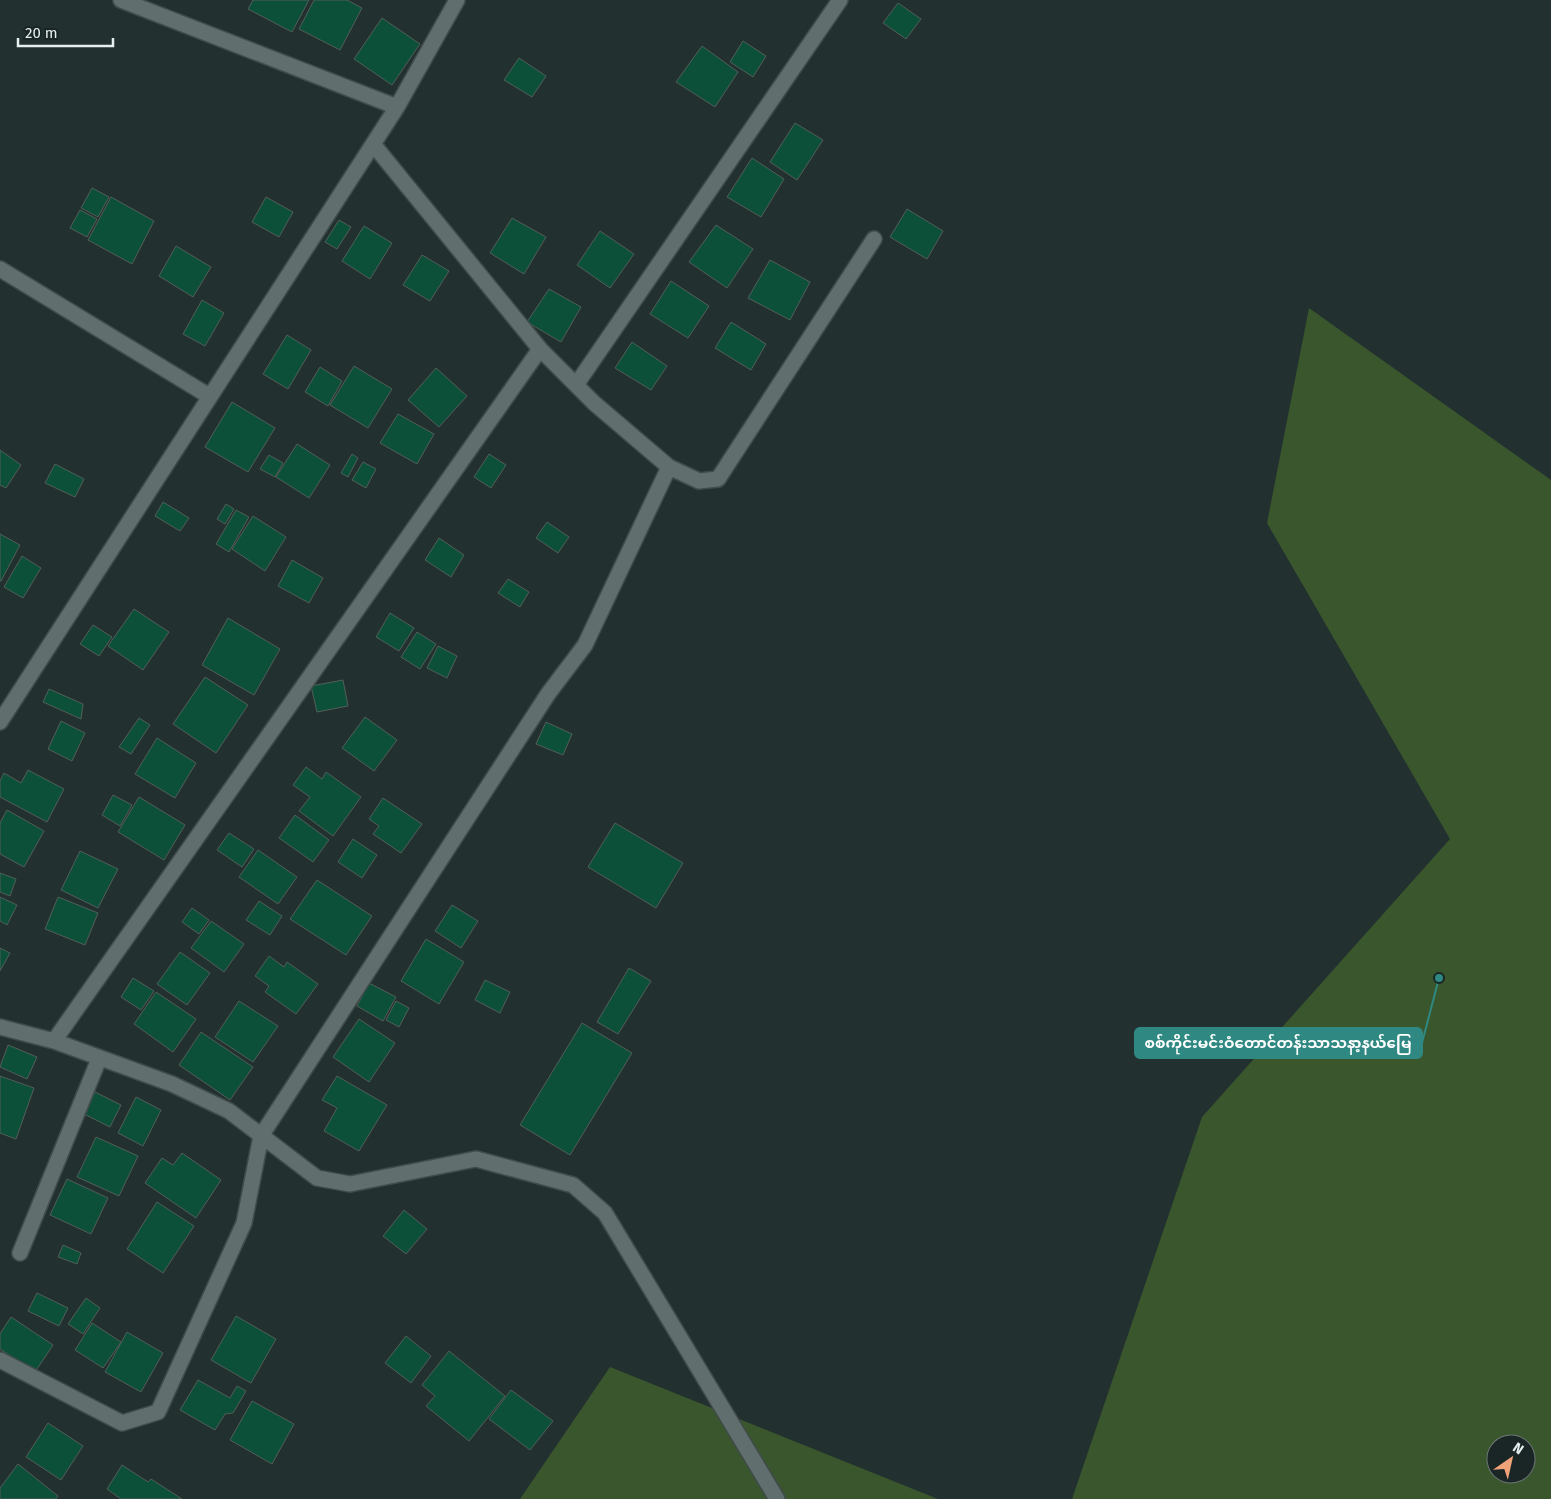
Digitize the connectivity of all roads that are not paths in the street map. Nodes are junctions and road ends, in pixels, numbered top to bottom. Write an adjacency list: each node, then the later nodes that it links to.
1 (121, 0): 4 (street)
2 (457, 0): 4 (street)
3 (840, 0): 9 (street)
4 (397, 107): 5 (street)
5 (373, 144): 8 (street); 10 (street)
6 (874, 239): 11 (street)
7 (0, 269): 10 (street)
8 (540, 349): 9 (street); 14 (street)
9 (576, 385): 11 (street)
10 (209, 396): 12 (street)
11 (669, 467): 16 (street)
12 (0, 722)
13 (0, 1027): 14 (street)
14 (54, 1041): 15 (street)
15 (99, 1059): 16 (street); 17 (street)
16 (261, 1136): 18 (street); 19 (street)
17 (20, 1253)
18 (0, 1360)
19 (777, 1499)

